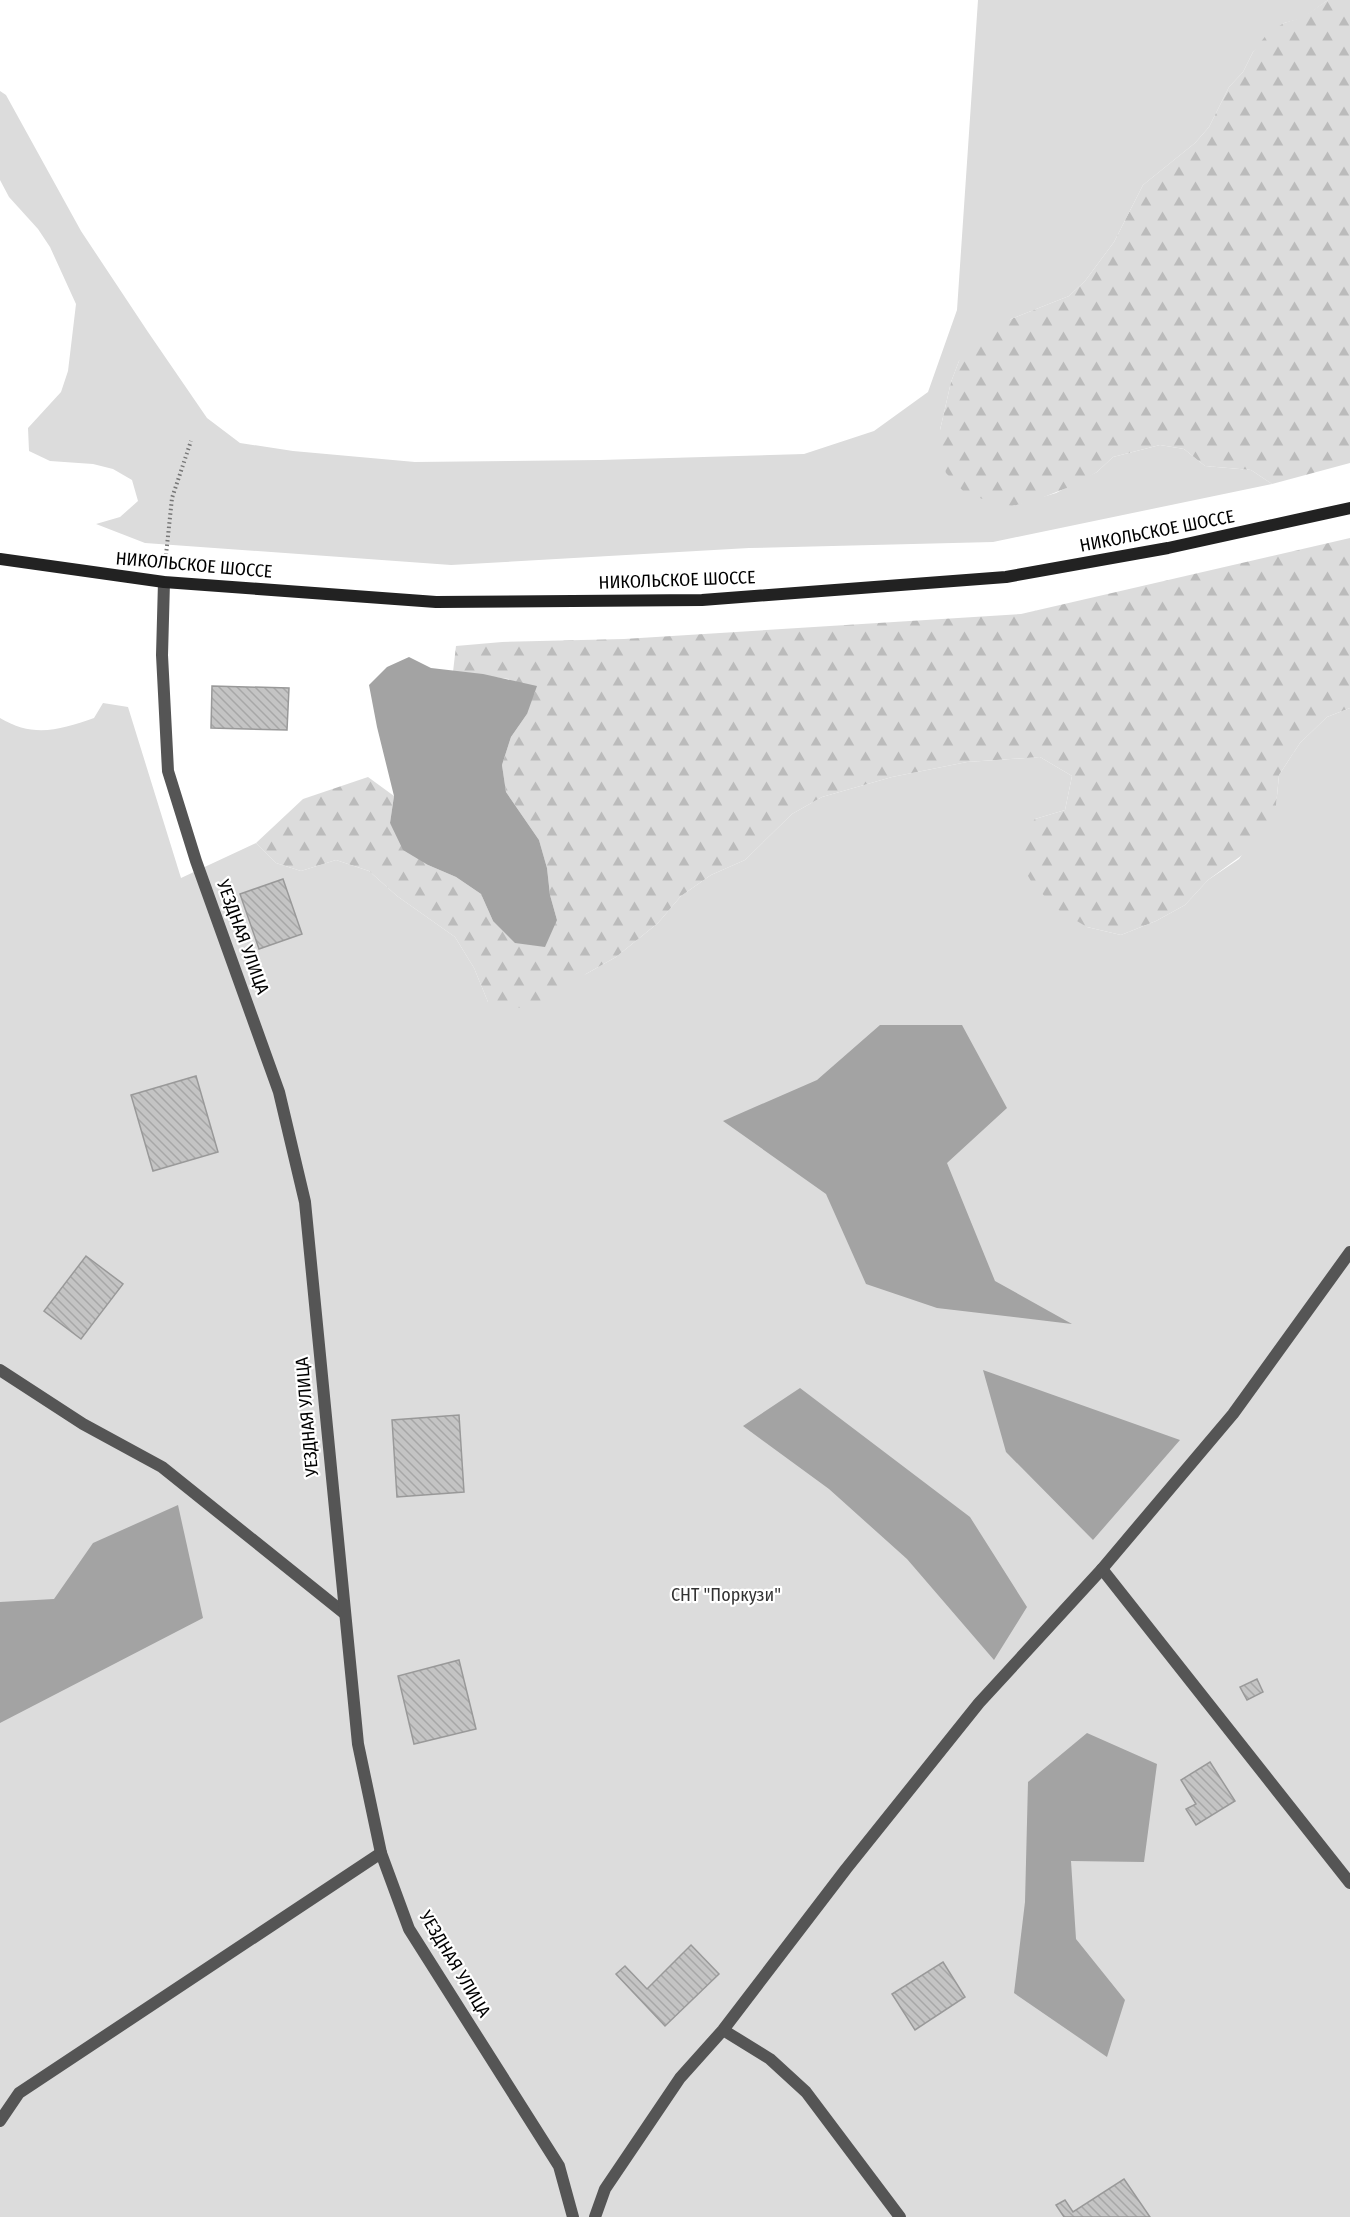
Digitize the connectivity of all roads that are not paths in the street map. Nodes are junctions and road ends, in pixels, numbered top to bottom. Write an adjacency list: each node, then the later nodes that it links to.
1 (1350, 508): 3 (main road, НИКОЛЬСКОЕ ШОССЕ)
2 (0, 560): 3 (main road, НИКОЛЬСКОЕ ШОССЕ)
3 (164, 582): 7 (street, УЕЗДНАЯ УЛИЦА)
4 (1350, 1252): 6 (street)
5 (0, 1370): 7 (street)
6 (1102, 1569): 9 (street); 10 (street)
7 (344, 1613): 8 (street, УЕЗДНАЯ УЛИЦА)
8 (381, 1853): 11 (street); 12 (street, УЕЗДНАЯ УЛИЦА)
9 (1350, 1883)
10 (723, 2030): 13 (street); 14 (street)
11 (0, 2121)
12 (573, 2217)
13 (595, 2217)
14 (900, 2217)

